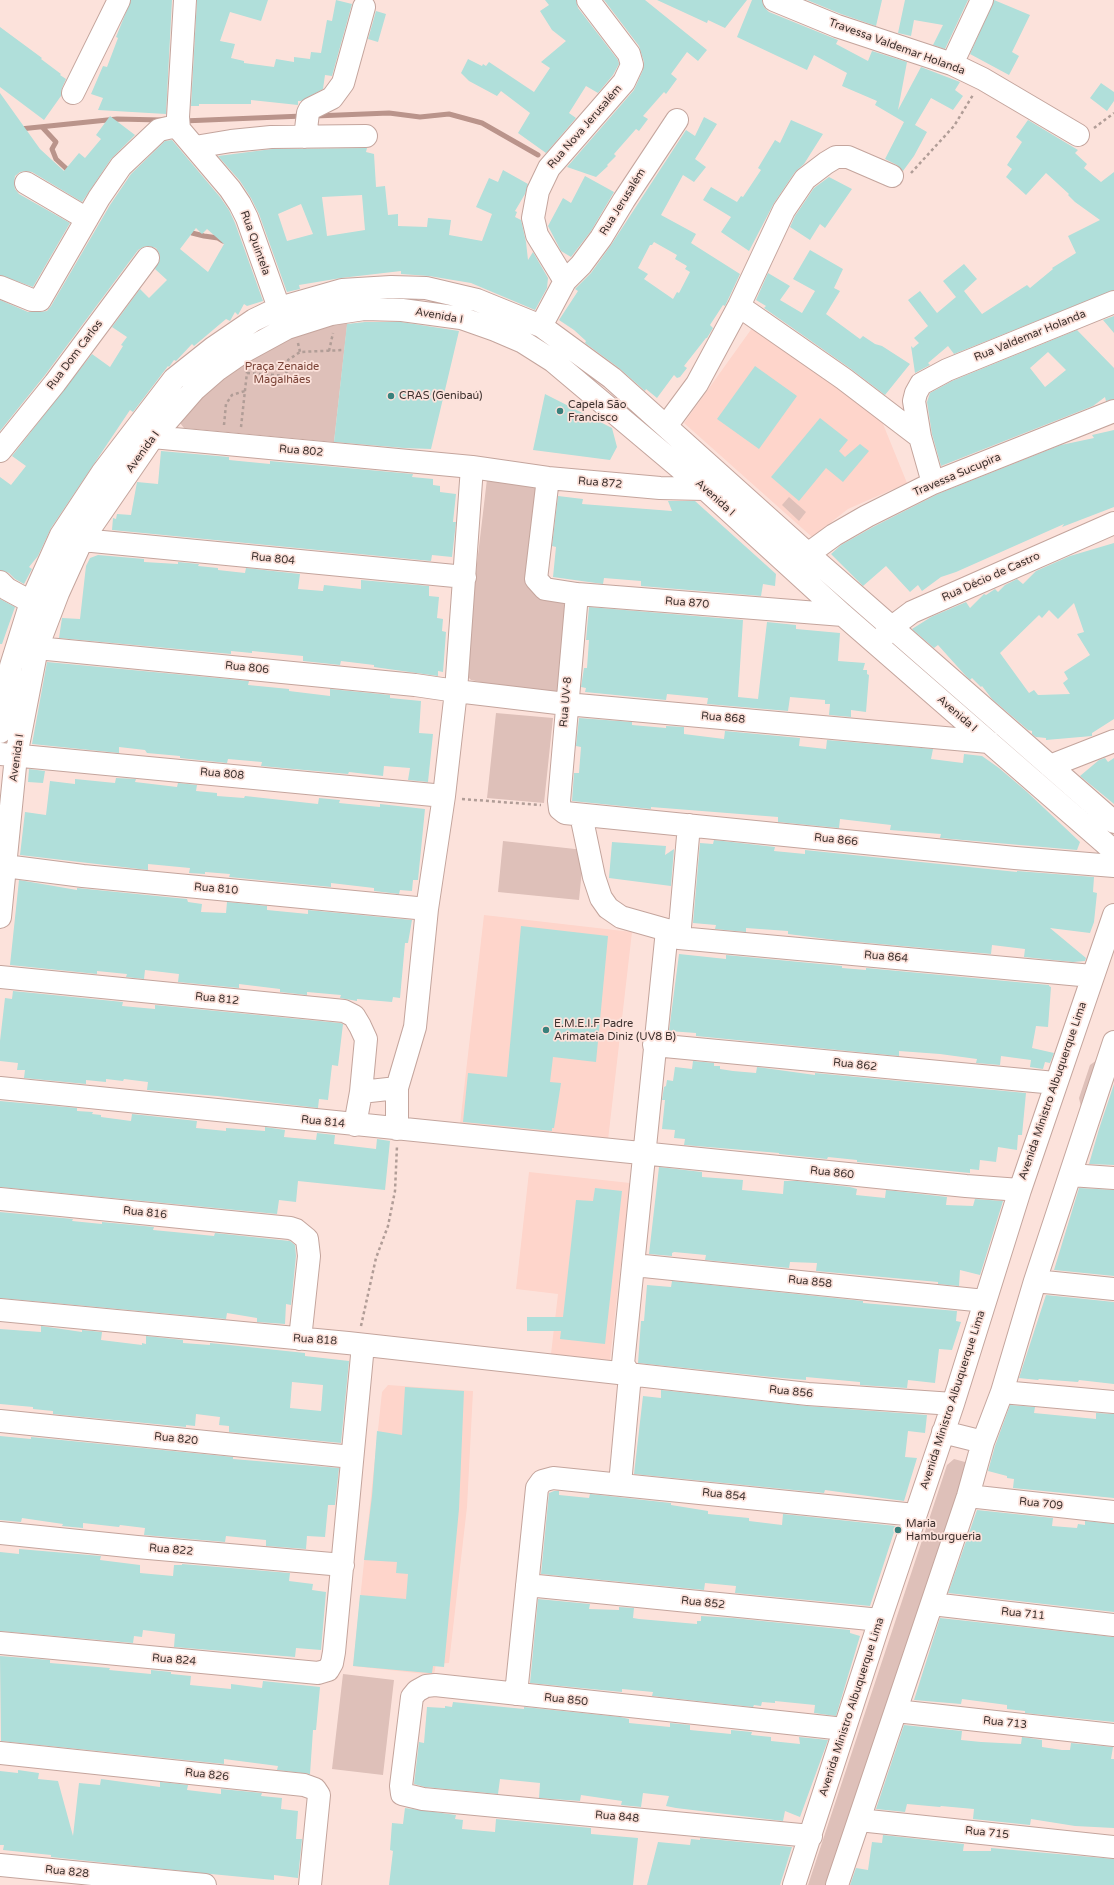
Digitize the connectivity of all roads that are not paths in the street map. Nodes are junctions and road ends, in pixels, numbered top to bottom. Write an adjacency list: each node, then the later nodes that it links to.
1 (119, 0): 8 (street)
2 (185, 0): 10 (street)
3 (588, 0): 19 (street, Rua Nova Jerusalém)
4 (774, 0): 7 (street, Travessa Valdemar Holanda)
5 (982, 0): 7 (street)
6 (364, 8): 13 (street)
7 (952, 64): 11 (street, Travessa Valdemar Holanda)
8 (73, 93)
9 (678, 120): 19 (street, Rua Jerusalém)
10 (179, 124): 14 (street, Rua Quintela); 17 (street)
11 (1078, 135)
12 (366, 136): 13 (street)
13 (305, 137): 14 (street)
14 (195, 147): 23 (street, Rua Quintela)
15 (892, 176): 22 (street)
16 (26, 183): 17 (street)
17 (87, 219): 20 (street)
18 (148, 258): 30 (street, Rua Dom Carlos)
19 (565, 281): 24 (street)
20 (0, 287)
21 (1114, 302): 29 (street, Rua Valdemar Holanda)
22 (739, 306): 26 (street); 29 (street)
23 (279, 308): 24 (street, Avenida I); 27 (street, Avenida I)
24 (541, 326): 26 (street, Avenida I)
25 (1114, 411): 34 (street, Travessa Sucupira)
26 (666, 426): 33 (street, Avenida I)
27 (131, 434): 28 (street, Rua 802); 42 (street, Avenida I)
28 (153, 437): 31 (street, Rua 802); 35 (street, Avenida I); 37 (street, Avenida I)
29 (920, 437): 34 (street, Rua Valdemar Holanda)
30 (0, 451)
31 (472, 467): 32 (street, Rua 872); 39 (street)
32 (548, 478): 35 (street, Rua 872); 41 (street, Rua 870)
33 (727, 480): 35 (street, Rua 872); 38 (street, Avenida I)
34 (933, 483): 38 (street, Travessa Sucupira)
35 (705, 489): 43 (street, Avenida I)
36 (1114, 524): 44 (street, Rua Décio de Castro)
37 (82, 540): 39 (street, Rua 804); 46 (street, Avenida I)
38 (808, 554): 44 (street, Avenida I)
39 (465, 577): 47 (street)
40 (0, 582): 42 (street)
41 (577, 594): 43 (street, Rua 870); 48 (street, Rua UV-8)
42 (31, 602): 49 (street, Avenida I)
43 (844, 615): 45 (street, Avenida I)
44 (892, 627): 45 (street, Rua Décio de Castro); 53 (street, Avenida I)
45 (877, 644): 51 (street, Avenida I)
46 (37, 648): 47 (street, Rua 806); 52 (street, Avenida I)
47 (456, 691): 48 (street, Rua 868); 54 (street)
48 (566, 704): 51 (street, Rua 868); 55 (street, Rua UV-8)
49 (0, 732)
50 (1114, 741): 53 (street)
51 (989, 742): 58 (street, Avenida I)
52 (8, 755): 54 (street, Rua 808); 59 (street, Avenida I)
53 (1050, 766): 56 (street, Avenida I)
54 (453, 797): 61 (street)
55 (563, 810): 57 (street, Rua 866); 64 (street, Rua UV-8)
56 (1114, 822)
57 (689, 825): 60 (street, Rua 866); 64 (street)
58 (1114, 851)
59 (5, 866): 61 (street, Rua 810); 63 (street, Avenida I)
60 (1114, 866)
61 (427, 909): 72 (street)
62 (1114, 915): 65 (street, Avenida Ministro Albuquerque Lima)
63 (0, 917)
64 (673, 934): 65 (street, Rua 864); 68 (street)
65 (1092, 976): 70 (street, Avenida Ministro Albuquerque Lima)
66 (0, 977): 73 (street, Rua 812)
67 (1114, 1042): 69 (street)
68 (654, 1045): 70 (street, Rua 862); 76 (street)
69 (1110, 1066): 77 (street)
70 (1055, 1083): 79 (street, Avenida Ministro Albuquerque Lima)
71 (0, 1088): 74 (street, Rua 814)
72 (397, 1088): 73 (street); 75 (street)
73 (361, 1092): 74 (street, Rua 812)
74 (355, 1125): 75 (street, Rua 814)
75 (397, 1129): 76 (street, Rua 814)
76 (646, 1154): 79 (street, Rua 860); 81 (street)
77 (1070, 1175): 78 (street); 82 (street)
78 (1114, 1178)
79 (1020, 1190): 84 (street, Avenida Ministro Albuquerque Lima)
80 (0, 1199): 86 (street, Rua 816)
81 (634, 1265): 84 (street, Rua 858); 88 (street)
82 (1035, 1281): 83 (street); 89 (street)
83 (1114, 1289)
84 (985, 1301): 91 (street, Avenida Ministro Albuquerque Lima)
85 (0, 1310): 86 (street, Rua 818)
86 (300, 1339): 87 (street, Rua 818)
87 (362, 1344): 88 (street, Rua 818); 95 (street)
88 (630, 1375): 91 (street, Rua 856); 96 (street)
89 (1002, 1392): 90 (street); 94 (street)
90 (1114, 1402)
91 (952, 1404): 93 (street, Avenida Ministro Albuquerque Lima)
92 (0, 1421): 95 (street, Rua 820)
93 (943, 1432): 94 (street); 99 (street, Avenida Ministro Albuquerque Lima)
94 (983, 1442): 97 (street)
95 (352, 1457): 101 (street)
96 (620, 1484): 99 (street, Rua 854); 102 (street, Rua 854)
97 (968, 1496): 98 (street, Rua 709); 103 (street)
98 (1114, 1512)
99 (915, 1515): 104 (street, Avenida Ministro Albuquerque Lima)
100 (0, 1533): 101 (street, Rua 822)
101 (343, 1565): 106 (street, Rua 824)
102 (527, 1585): 104 (street, Rua 852); 107 (street)
103 (932, 1604): 105 (street, Rua 711); 108 (street)
104 (880, 1620): 109 (street, Avenida Ministro Albuquerque Lima)
105 (1114, 1625)
106 (0, 1643)
107 (516, 1694): 109 (street, Rua 850); 112 (street, Rua 850)
108 (896, 1711): 110 (street, Rua 713); 113 (street)
109 (844, 1729): 114 (street, Avenida Ministro Albuquerque Lima)
110 (1114, 1735)
111 (0, 1754): 118 (street, Rua 826)
112 (423, 1799): 114 (street, Rua 848)
113 (859, 1820): 115 (street, Rua 715); 120 (street)
114 (811, 1836): 119 (street, Avenida Ministro Albuquerque Lima)
115 (1114, 1846)
116 (0, 1865): 117 (street, Rua 828)
117 (205, 1885)
118 (310, 1885)
119 (794, 1885)
120 (837, 1885)

